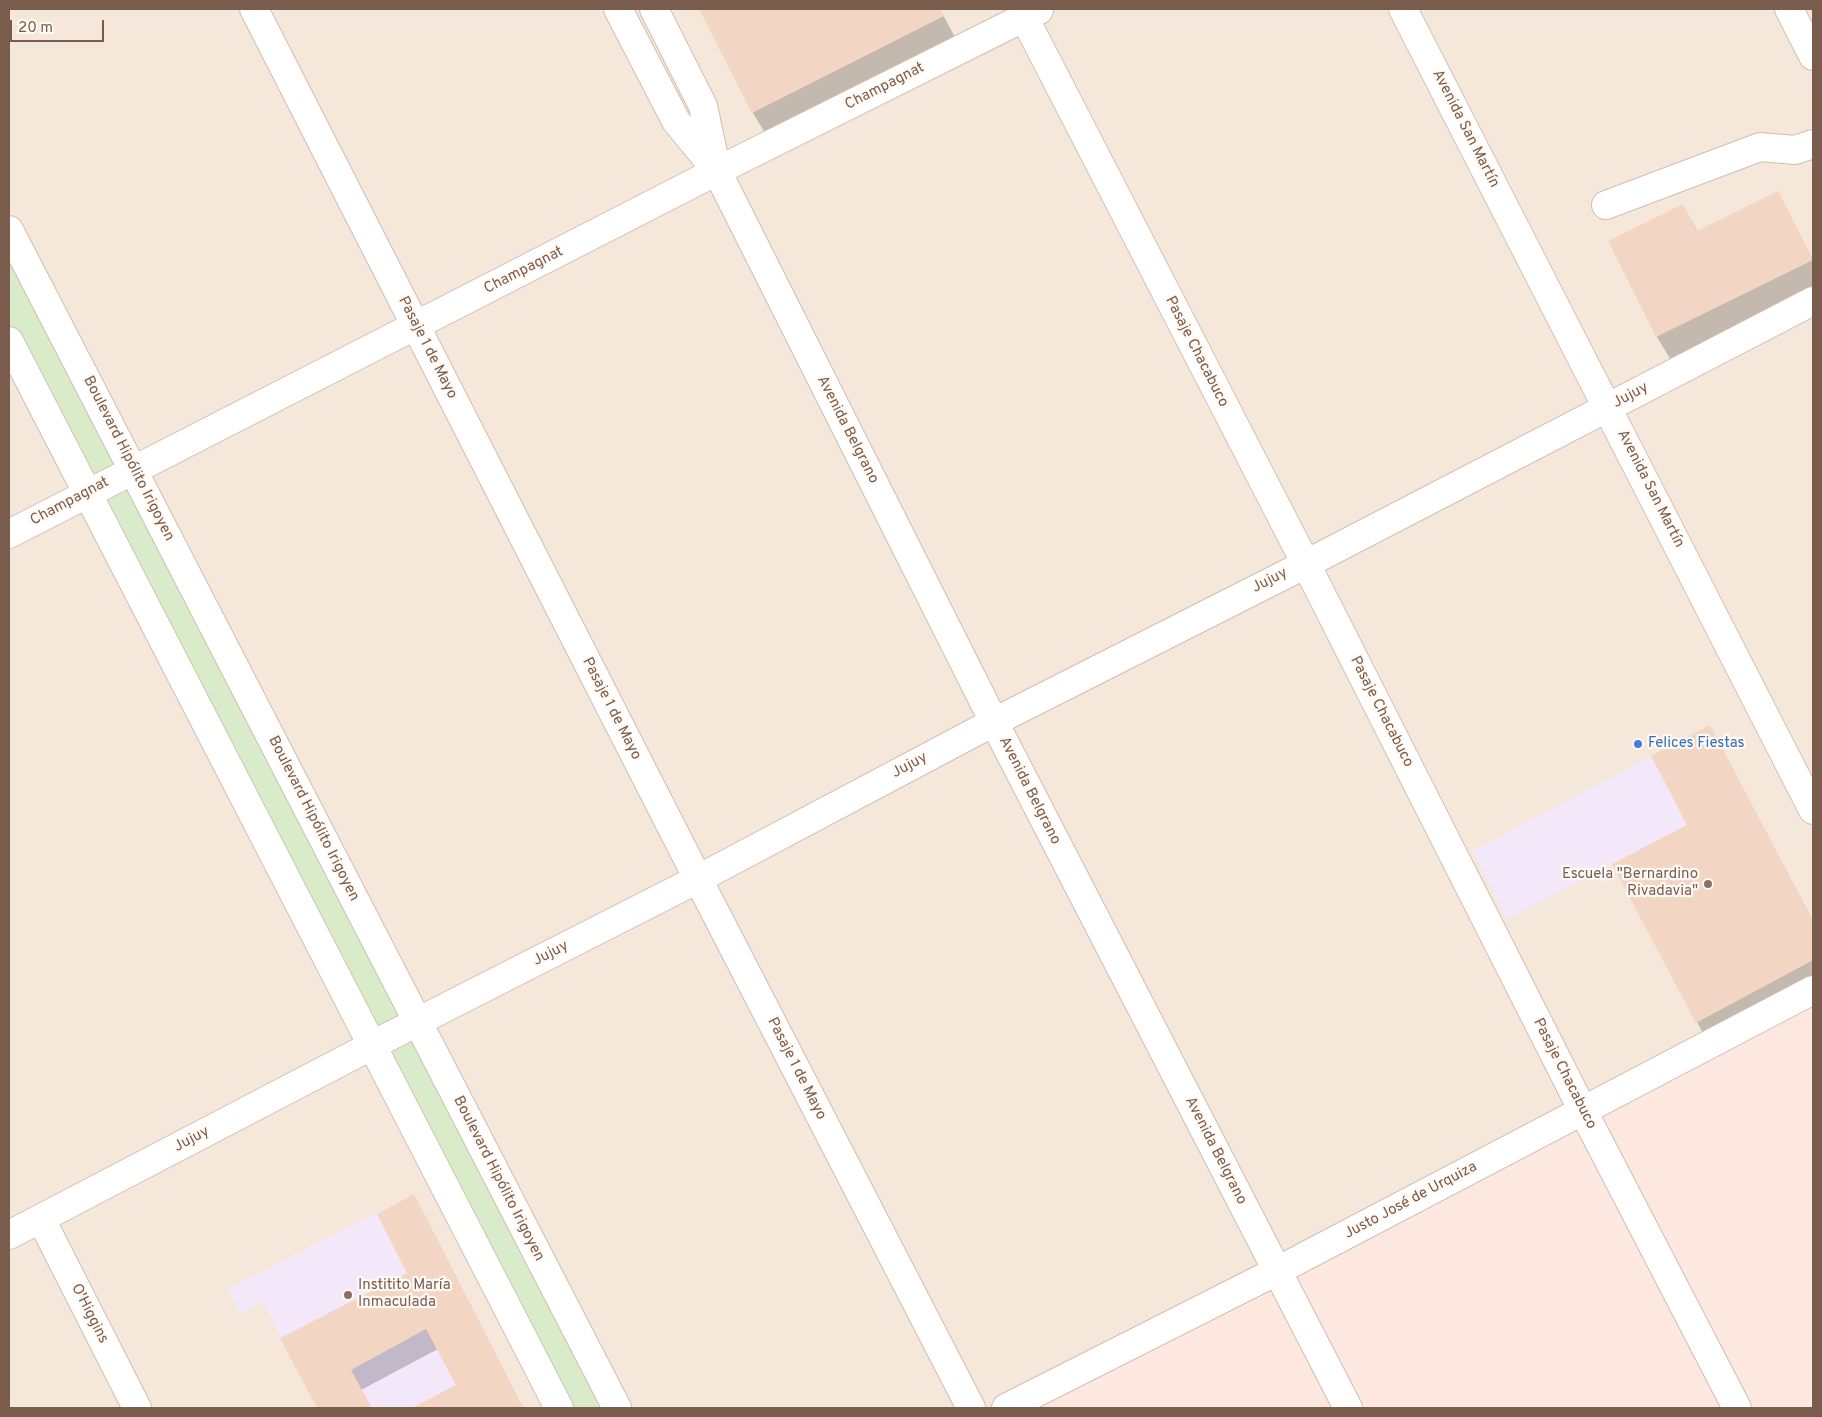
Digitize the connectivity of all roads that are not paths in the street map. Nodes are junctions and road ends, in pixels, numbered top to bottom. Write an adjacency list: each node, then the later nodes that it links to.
1 (254, 9): 13 (street, Pasaje 1 de Mayo)
2 (618, 9): 9 (street, Avenida Belgrano)
3 (654, 9): 9 (street, Avenida Belgrano)
4 (1403, 9): 15 (street, Avenida San Martín)
5 (1789, 9): 7 (street)
6 (1032, 13): 9 (street, Champagnat); 19 (street, Pasaje Chacabuco)
7 (1813, 56)
8 (1813, 144): 10 (street)
9 (717, 171): 13 (street, Champagnat); 20 (street, Avenida Belgrano)
10 (1606, 205)
11 (9, 230): 16 (street, Boulevard Hipólito Irigoyen)
12 (1813, 301): 15 (street, Jujuy)
13 (416, 326): 16 (street, Champagnat); 22 (street, Pasaje 1 de Mayo)
14 (9, 341): 17 (street)
15 (1608, 408): 19 (street, Jujuy); 21 (street, Avenida San Martín)
16 (133, 469): 17 (street, Champagnat); 24 (street, Boulevard Hipólito Irigoyen)
17 (87, 493): 18 (street, Champagnat); 25 (street)
18 (9, 534)
19 (1306, 564): 20 (street, Jujuy); 26 (street, Pasaje Chacabuco)
20 (994, 722): 22 (street, Jujuy); 29 (street, Avenida Belgrano)
21 (1813, 810)
22 (698, 879): 24 (street, Jujuy); 33 (street, Pasaje 1 de Mayo)
23 (1813, 990): 26 (street, Justo José de Urquiza)
24 (417, 1022): 25 (street, Jujuy); 32 (street, Boulevard Hipólito Irigoyen)
25 (372, 1045): 27 (street, Jujuy); 31 (street)
26 (1583, 1111): 29 (street, Justo José de Urquiza); 36 (street, Pasaje Chacabuco)
27 (41, 1219): 28 (street, Jujuy); 30 (street, O'Higgins)
28 (9, 1235)
29 (1276, 1271): 34 (street, Justo José de Urquiza); 35 (street, Avenida Belgrano)
30 (137, 1408)
31 (559, 1408)
32 (617, 1408)
33 (972, 1408)
34 (1006, 1408)
35 (1348, 1408)
36 (1737, 1408)

